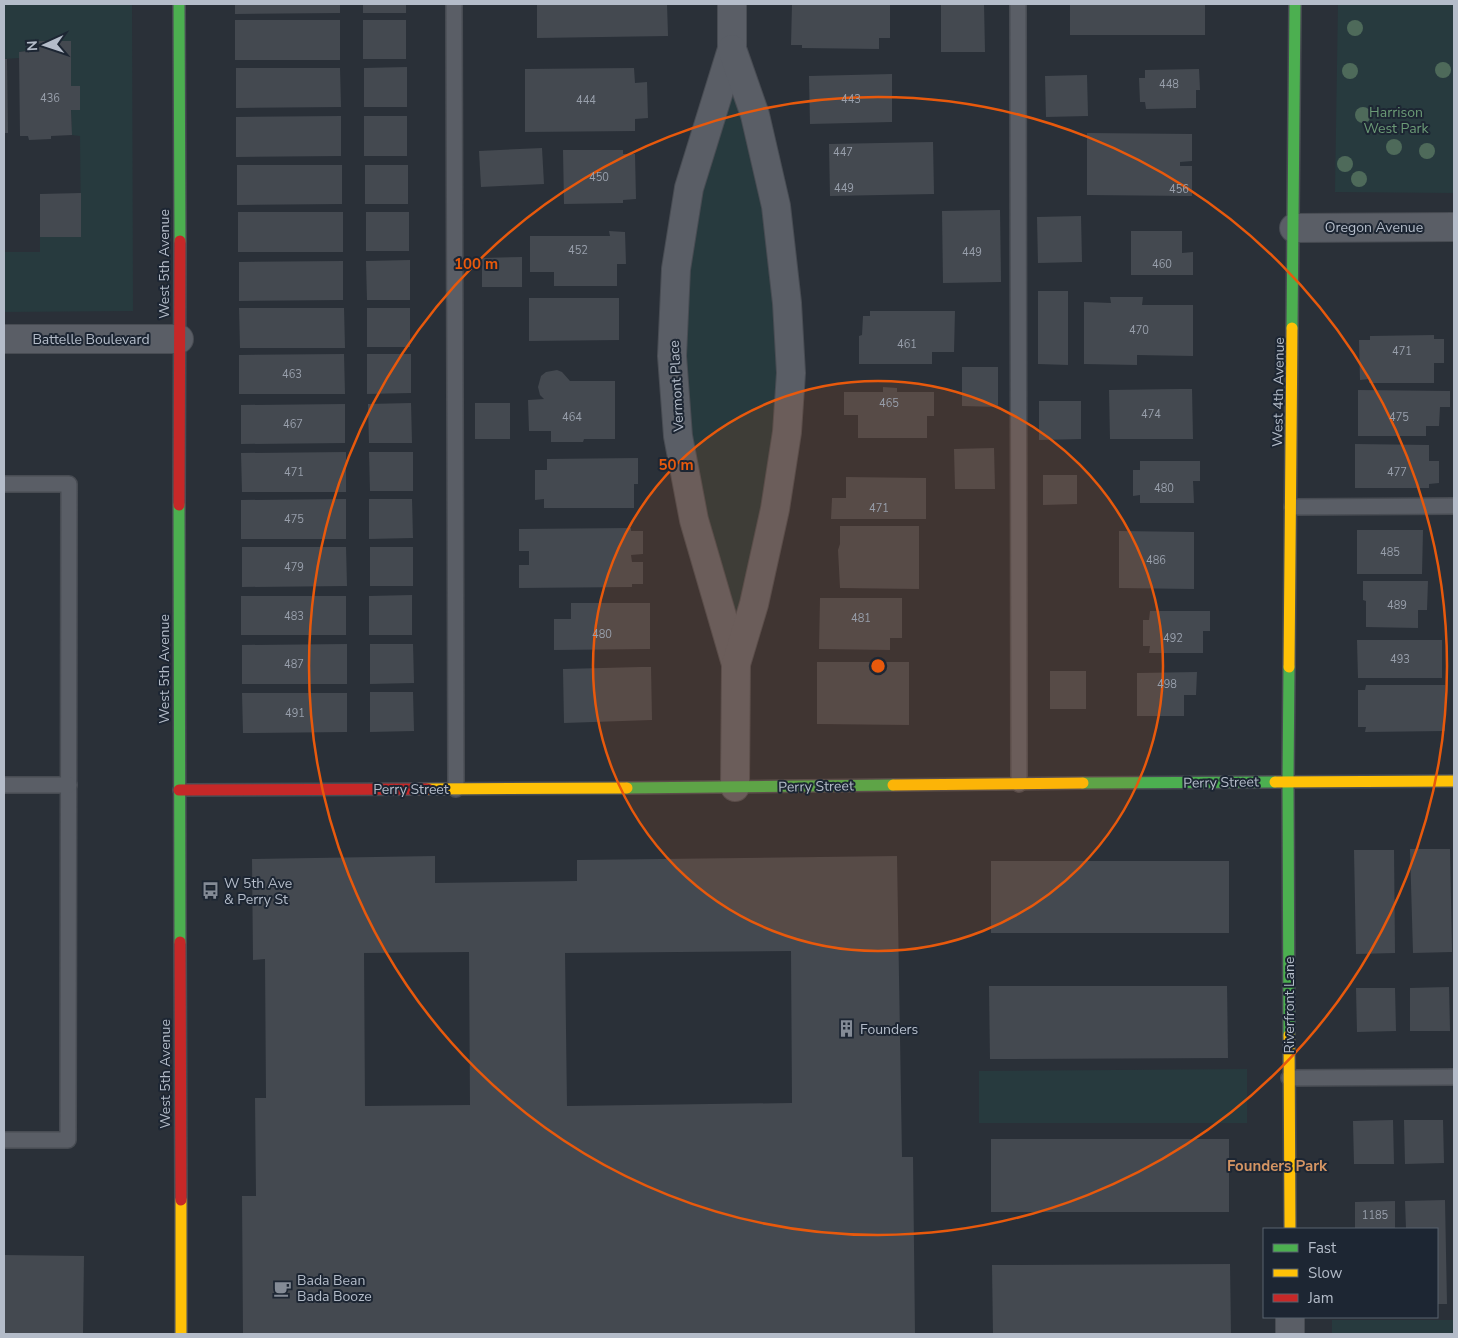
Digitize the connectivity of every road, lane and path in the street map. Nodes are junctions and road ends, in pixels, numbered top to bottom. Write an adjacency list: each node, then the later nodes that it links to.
1 (179, 4): 9 (street, West 5th Avenue)
2 (454, 4): 21 (lane)
3 (732, 4): 6 (street, Vermont Place)
4 (1018, 4): 17 (lane)
5 (1295, 4): 8 (street, West 4th Avenue)
6 (732, 49): 14 (street, Vermont Place); 14 (street, Vermont Place)
7 (1454, 227): 8 (street, Oregon Avenue)
8 (1294, 228): 13 (street, West 4th Avenue)
9 (179, 339): 10 (street, Battelle Boulevard); 22 (street, West 5th Avenue)
10 (4, 340)
11 (4, 484): 19 (lane)
12 (1454, 506): 13 (lane)
13 (1292, 507): 15 (street, West 4th Avenue)
14 (736, 664): 20 (street, Vermont Place)
15 (1288, 781): 16 (street, Perry Street); 17 (street, Perry Street); 24 (street, Riverfront Lane)
16 (1454, 781)
17 (1020, 784): 20 (street, Perry Street)
18 (4, 785): 19 (lane)
19 (69, 785): 25 (lane)
20 (735, 787): 21 (street, Perry Street)
21 (456, 789): 22 (street, Perry Street)
22 (178, 790): 28 (street, West 5th Avenue)
23 (1454, 1076): 24 (lane)
24 (1289, 1078): 26 (street, Riverfront Lane)
25 (4, 1140)
26 (1290, 1228)
27 (1290, 1318): 29 (street)
28 (181, 1334)
29 (1290, 1334)

